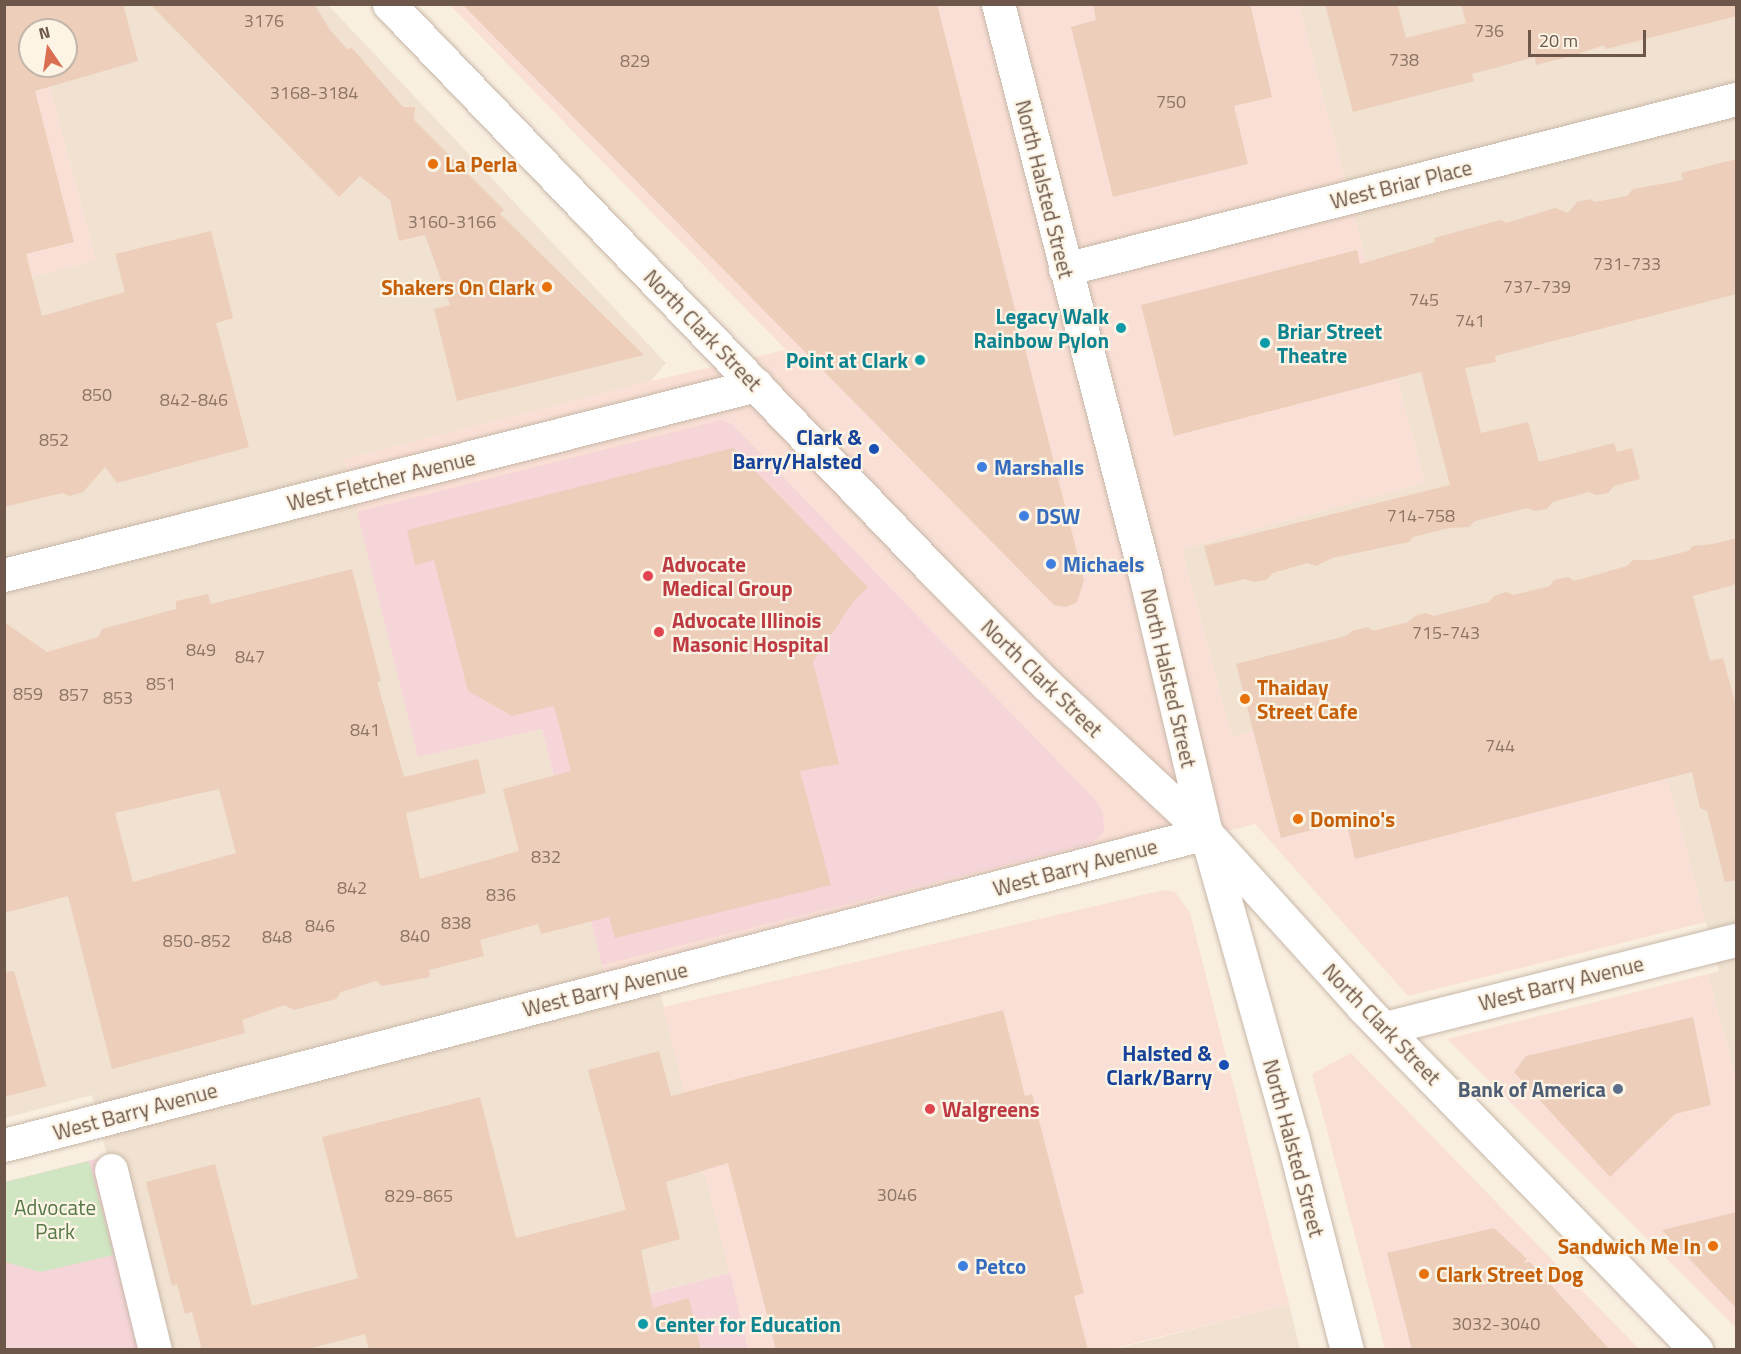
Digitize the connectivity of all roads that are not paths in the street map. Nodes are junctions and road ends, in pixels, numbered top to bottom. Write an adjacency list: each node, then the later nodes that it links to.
1 (389, 4): 5 (main road, North Clark Street)
2 (998, 4): 4 (main road, North Halsted Street)
3 (1737, 99): 4 (main road, West Briar Place)
4 (1065, 268): 7 (main road, North Halsted Street)
5 (756, 385): 6 (main road, West Fletcher Avenue); 7 (main road, North Clark Street)
6 (4, 575)
7 (1206, 833): 9 (main road, North Clark Street); 10 (main road, West Barry Avenue); 13 (main road, North Halsted Street)
8 (1725, 943): 9 (main road, West Barry Avenue)
9 (1385, 1028): 14 (main road, North Clark Street)
10 (4, 1145)
11 (111, 1170): 12 (main road)
12 (155, 1350)
13 (1347, 1350)
14 (1696, 1350)

